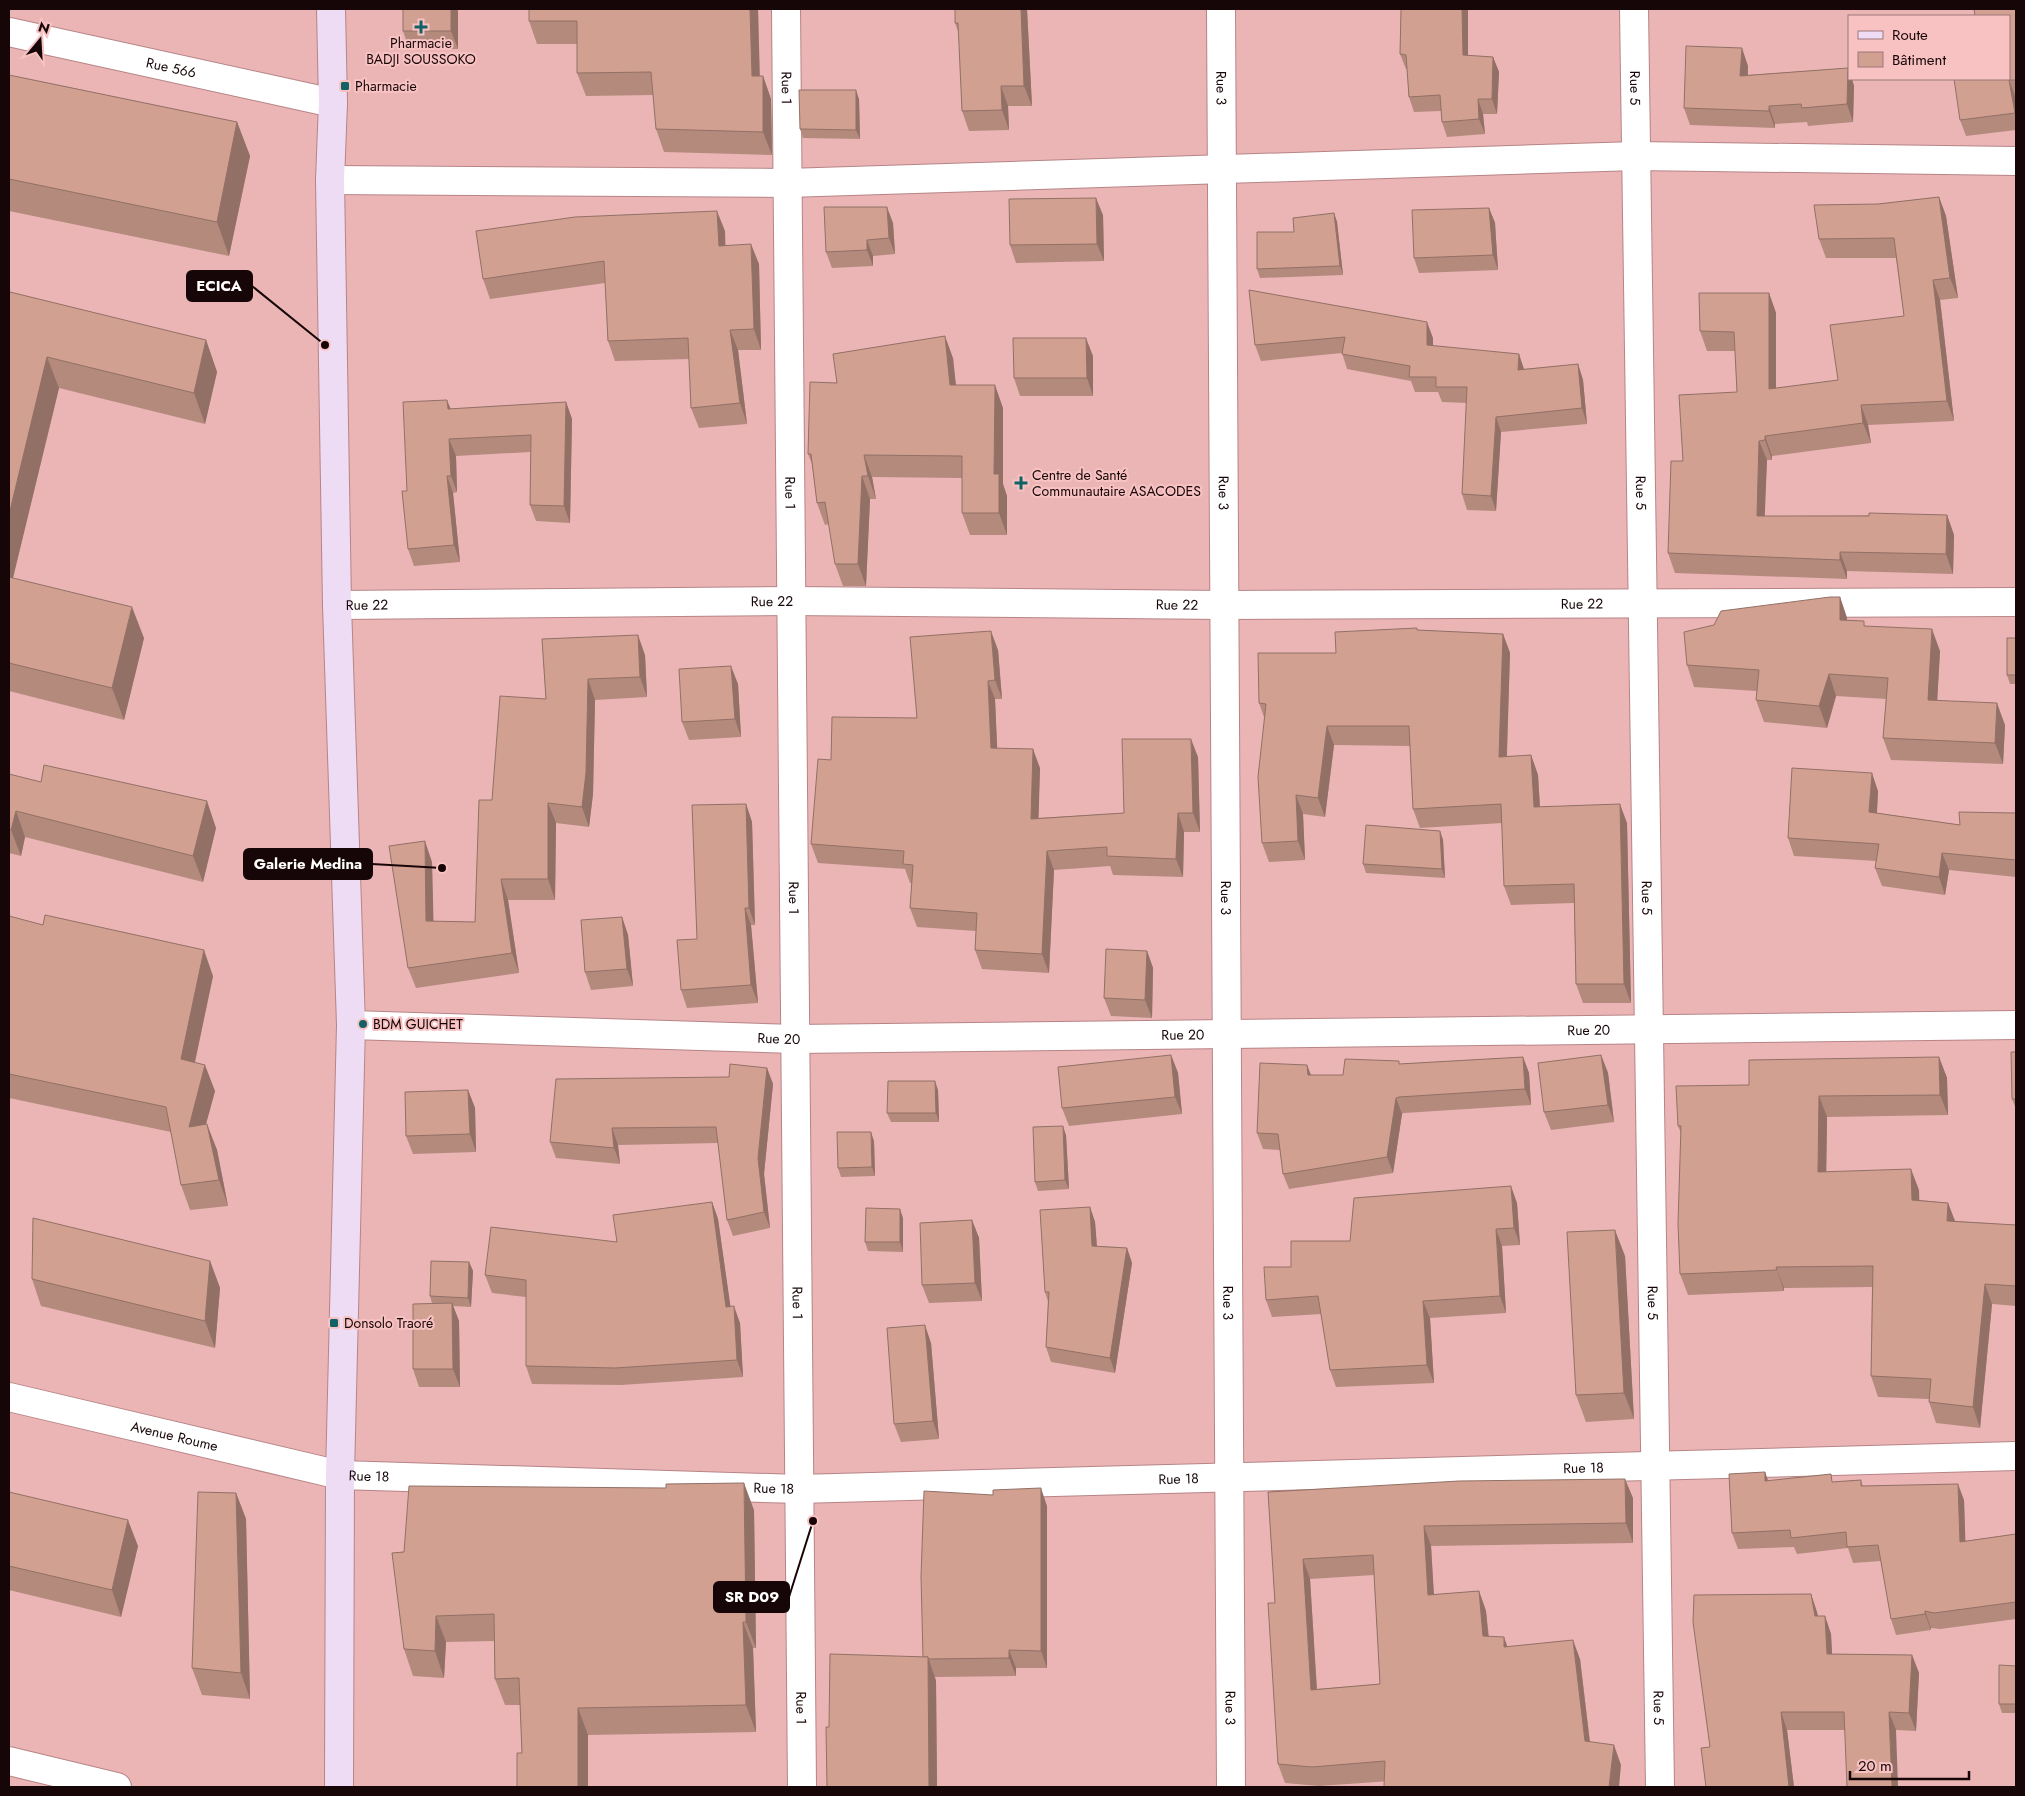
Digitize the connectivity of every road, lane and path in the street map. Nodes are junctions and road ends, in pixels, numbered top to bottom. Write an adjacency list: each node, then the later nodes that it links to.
1 (331, 9): 6 (main road)
2 (786, 9): 11 (street, Rue 1)
3 (1221, 9): 9 (street, Rue 3)
4 (1634, 9): 7 (street, Rue 5)
5 (9, 32): 6 (street, Rue 566)
6 (333, 103): 10 (main road)
7 (1636, 156): 8 (street); 9 (street); 14 (street, Rue 5)
8 (2016, 161)
9 (1222, 168): 11 (street); 16 (street, Rue 3)
10 (330, 180): 11 (street); 15 (main road)
11 (787, 183): 12 (street, Rue 1)
12 (791, 601): 15 (street, Rue 22); 16 (street, Rue 22); 21 (street, Rue 1)
13 (2016, 602): 14 (street, Rue 22)
14 (1643, 604): 16 (street, Rue 22); 19 (street, Rue 5)
15 (337, 605): 17 (main road)
16 (1224, 606): 20 (street, Rue 3)
17 (351, 1025): 21 (street, Rue 20); 25 (main road)
18 (2016, 1025): 19 (street, Rue 20)
19 (1649, 1029): 20 (street, Rue 20); 24 (street, Rue 5)
20 (1227, 1034): 21 (street, Rue 20); 26 (street, Rue 3)
21 (795, 1039): 27 (street, Rue 1)
22 (9, 1398): 25 (street, Avenue Roume)
23 (2016, 1456): 24 (street, Rue 18)
24 (1655, 1466): 26 (street, Rue 18); 33 (street, Rue 5)
25 (340, 1475): 27 (street, Rue 18); 30 (main road)
26 (1229, 1478): 27 (street, Rue 18); 32 (street, Rue 3)
27 (799, 1488): 31 (street, Rue 1)
28 (9, 1761): 29 (street)
29 (117, 1787)
30 (340, 1787)
31 (802, 1787)
32 (1231, 1787)
33 (1660, 1787)

